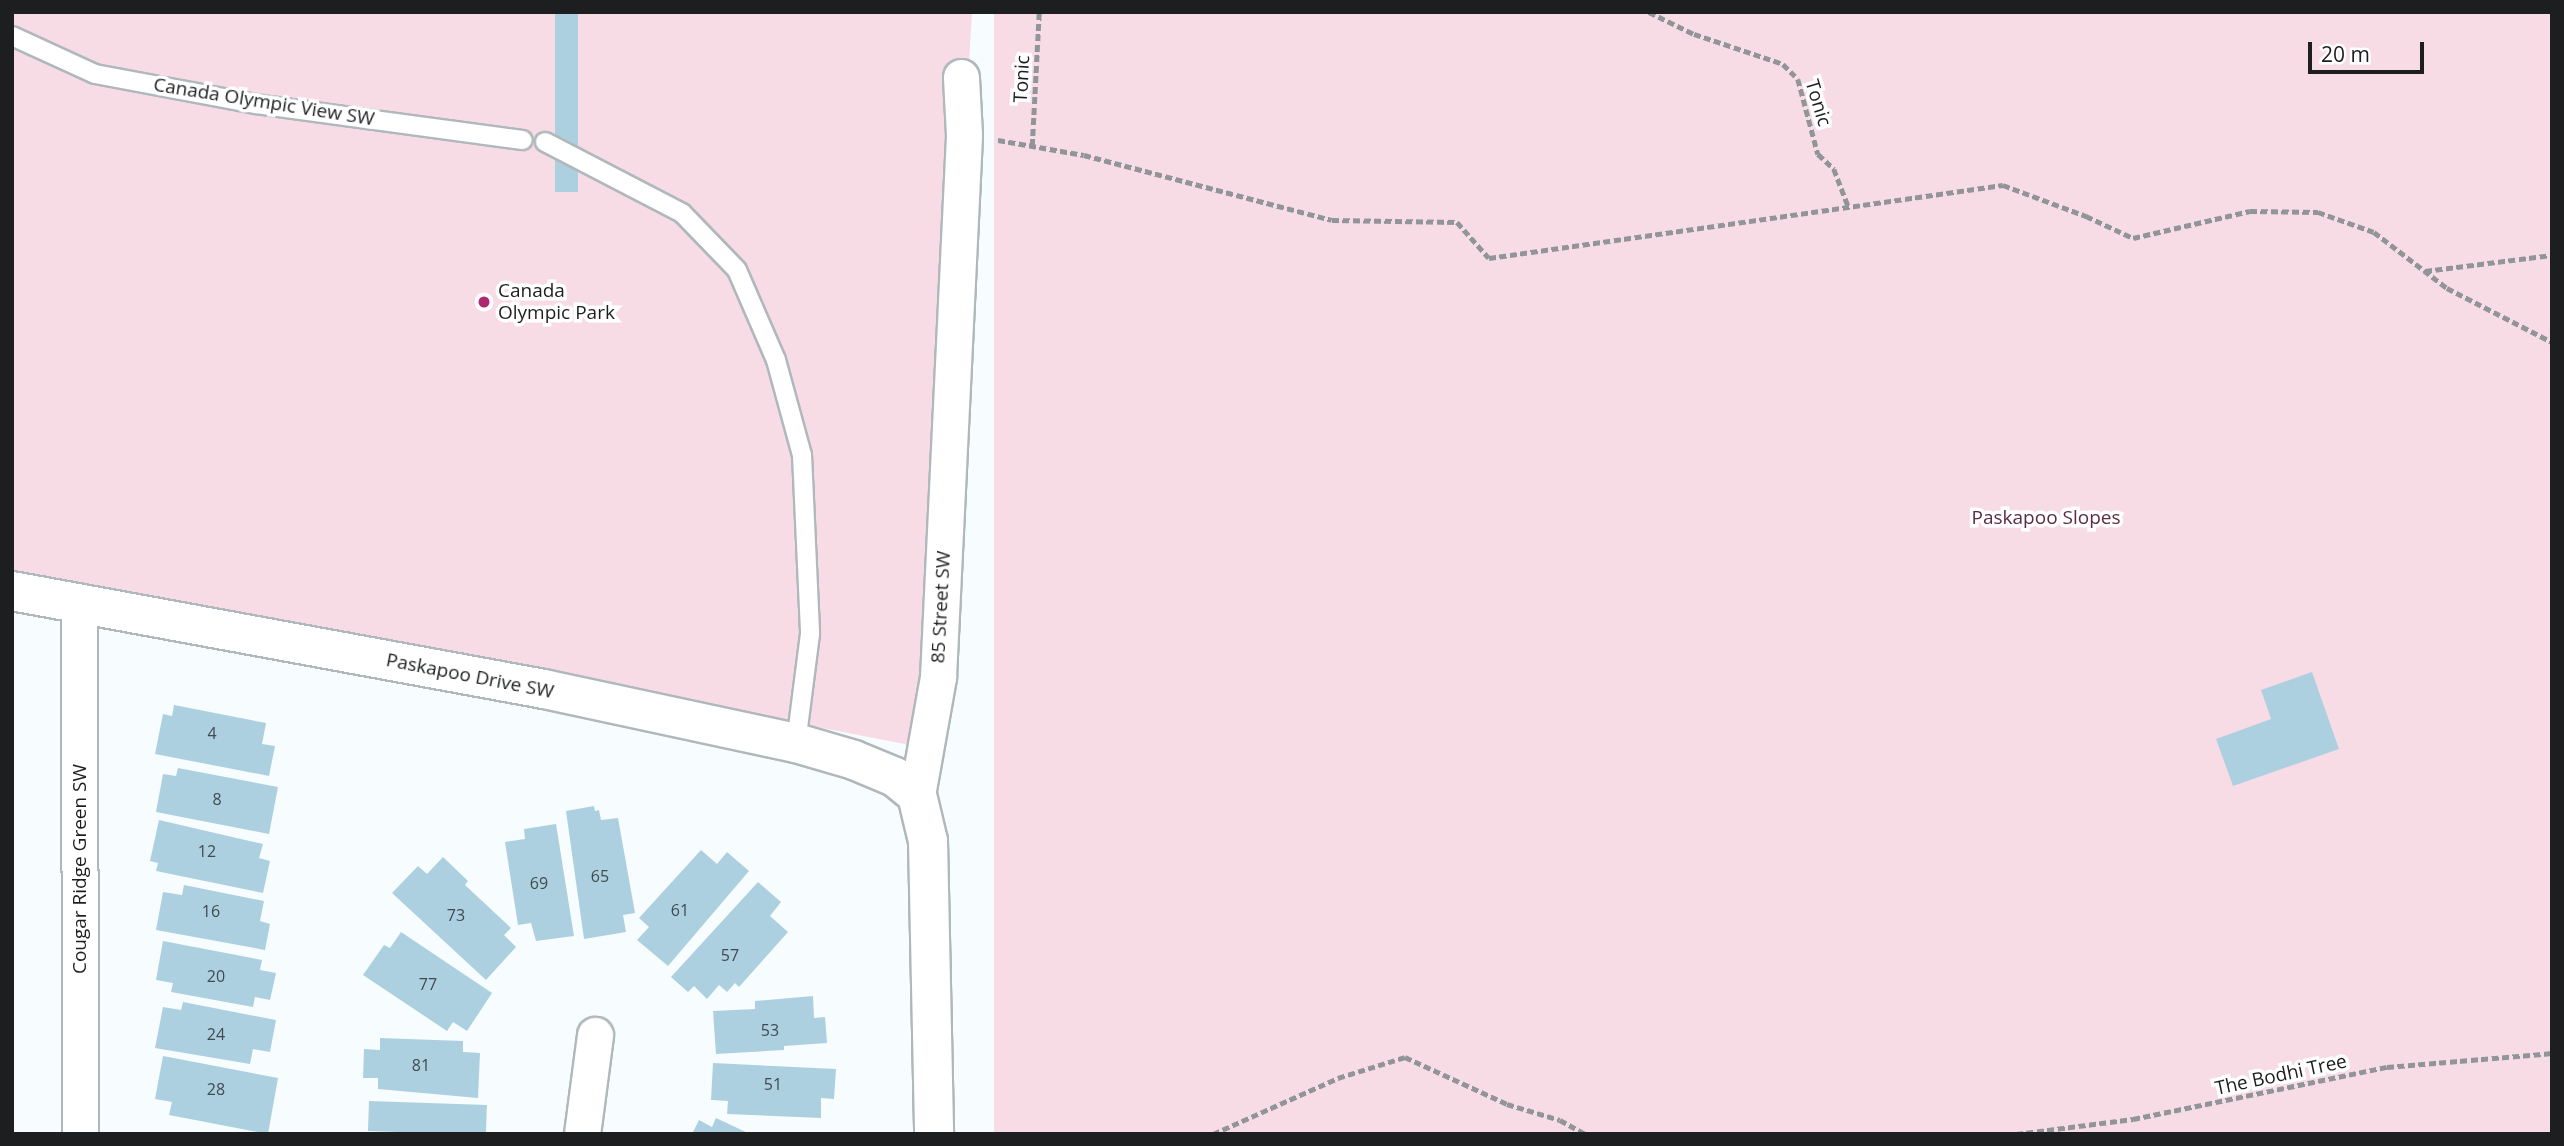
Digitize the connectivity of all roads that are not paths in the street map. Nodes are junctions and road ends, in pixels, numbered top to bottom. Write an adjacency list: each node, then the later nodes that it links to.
1 (12, 36): 3 (lane, Canada Olympic View SW)
2 (961, 77): 8 (street, 85 Street SW)
3 (523, 140)
4 (545, 142): 7 (lane)
5 (12, 591): 6 (street, Paskapoo Drive SW)
6 (79, 603): 7 (street, Paskapoo Drive SW); 10 (street, Cougar Ridge Green SW)
7 (796, 743): 8 (street, Paskapoo Drive SW)
8 (917, 795): 12 (street, 85 Street SW)
9 (595, 1035): 11 (street)
10 (80, 1134)
11 (582, 1134)
12 (934, 1134)

